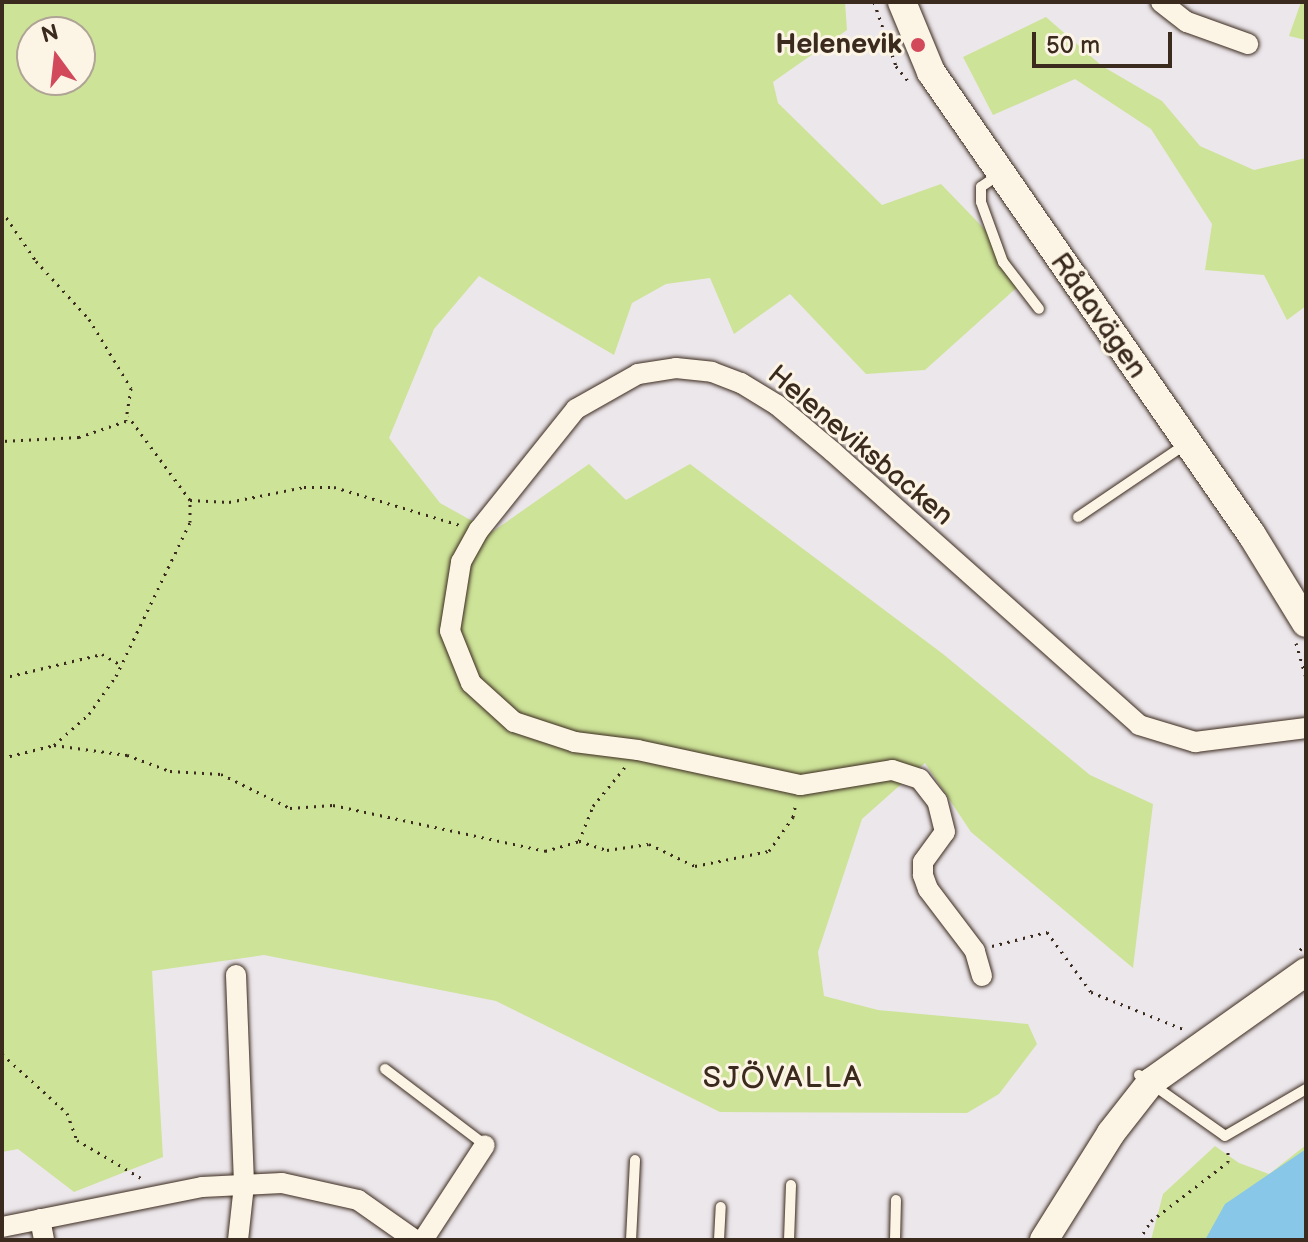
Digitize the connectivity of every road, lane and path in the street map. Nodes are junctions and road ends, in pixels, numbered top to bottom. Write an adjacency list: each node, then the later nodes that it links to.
1 (902, 2): 4 (street, Rådavägen)
2 (1161, 2): 3 (street)
3 (1248, 44)
4 (1000, 174): 6 (lane); 9 (street, Rådavägen)
5 (2, 211): 7 (path)
6 (1039, 309)
7 (128, 416): 8 (path); 10 (path)
8 (2, 441)
9 (1188, 443): 11 (lane); 13 (street, Rådavägen)
10 (190, 500): 12 (path); 14 (path)
11 (1078, 517)
12 (479, 530): 16 (street, Heleneviksbacken); 18 (street, Heleneviksbacken)
13 (1306, 623)
14 (121, 665): 15 (path); 17 (path)
15 (2, 678)
16 (1306, 728)
17 (54, 745): 19 (path); 21 (path)
18 (638, 750): 20 (street, Heleneviksbacken); 21 (path)
19 (2, 758)
20 (800, 785): 21 (path); 22 (street, Heleneviksbacken)
21 (579, 841)
22 (975, 951): 25 (street, Heleneviksbacken); 26 (path)
23 (1306, 972): 29 (street)
24 (236, 975): 34 (street)
25 (982, 976)
26 (1187, 1035)
27 (2, 1054): 36 (path)
28 (385, 1069): 32 (lane)
29 (1145, 1078): 31 (lane); 49 (street)
30 (1306, 1089): 31 (lane)
31 (1225, 1136): 50 (path)
32 (485, 1145): 44 (street)
33 (635, 1160): 45 (lane)
34 (244, 1185): 36 (street); 42 (street); 43 (street)
35 (791, 1185): 47 (lane)
36 (157, 1196): 39 (street)
37 (896, 1200): 48 (lane)
38 (721, 1207): 46 (lane)
39 (40, 1219): 40 (street); 41 (street)
40 (2, 1227)
41 (44, 1240)
42 (238, 1240)
43 (415, 1240)
44 (423, 1240)
45 (631, 1240)
46 (719, 1240)
47 (789, 1240)
48 (895, 1240)
49 (1044, 1240)
50 (1139, 1240)

